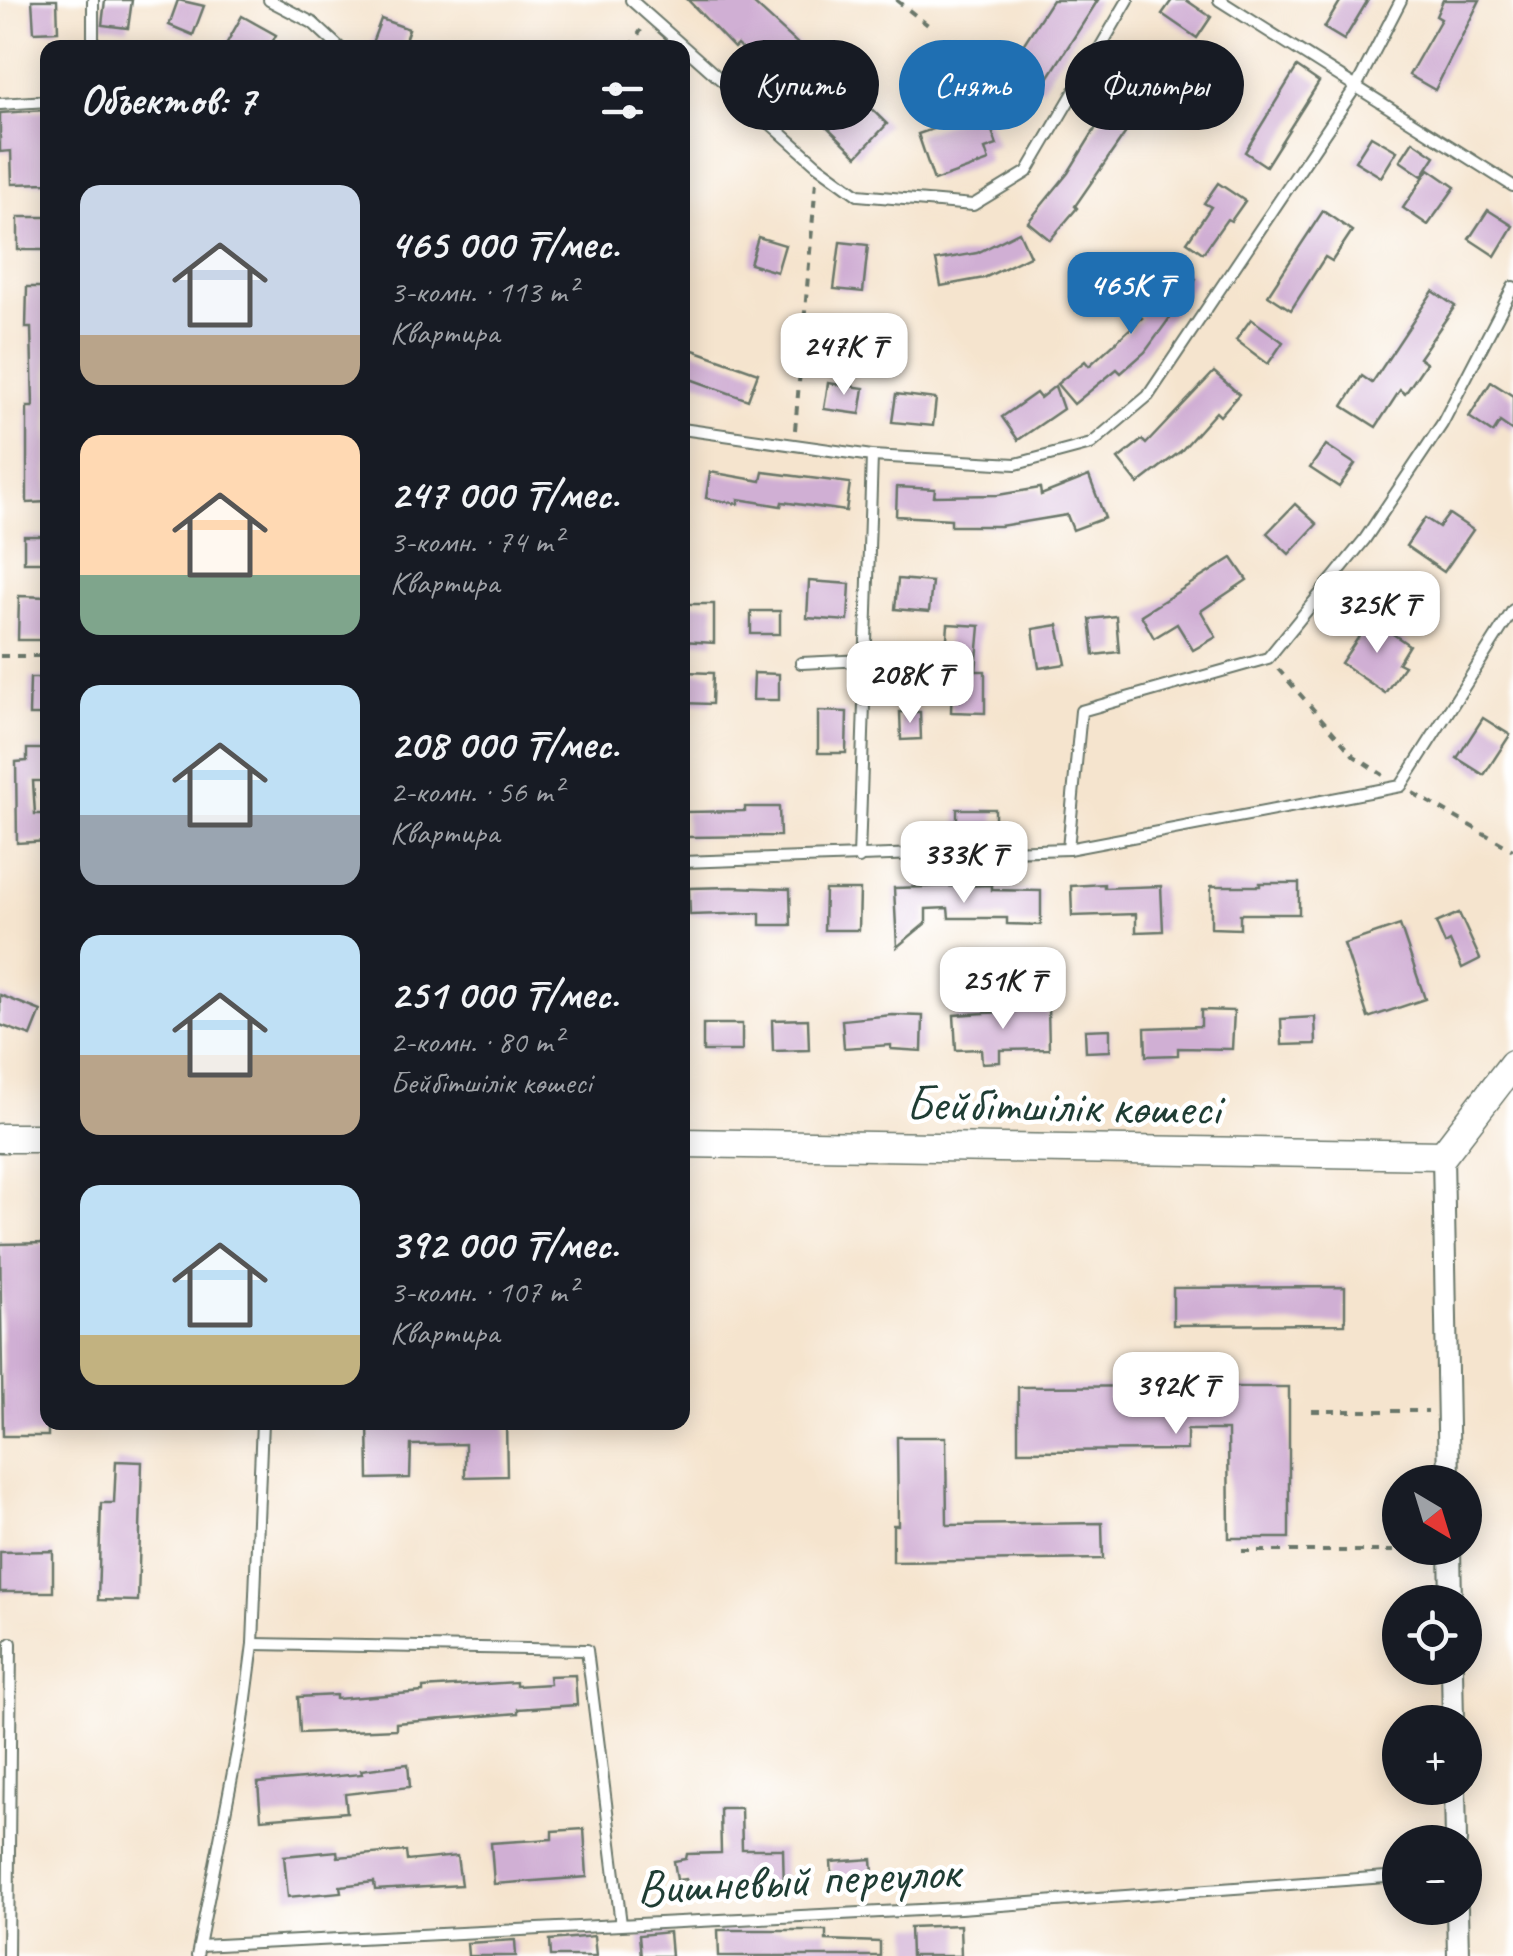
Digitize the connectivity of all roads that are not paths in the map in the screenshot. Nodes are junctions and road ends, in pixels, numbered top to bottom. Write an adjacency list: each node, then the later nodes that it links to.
1 (93, 0): 7 (lane)
2 (269, 0): 8 (lane)
3 (631, 0): 9 (lane)
4 (1128, 0): 10 (lane)
5 (1220, 0): 11 (lane)
6 (1401, 0): 11 (lane)
7 (93, 40)
8 (331, 40)
9 (674, 40)
10 (690, 54)
11 (1357, 85): 14 (lane); 17 (lane)
12 (40, 102): 13 (lane)
13 (0, 104)
14 (1513, 186)
15 (1513, 287): 21 (lane)
16 (690, 430): 17 (lane)
17 (872, 456): 19 (lane)
18 (1513, 610): 21 (lane)
19 (865, 660): 20 (lane); 22 (lane)
20 (802, 663)
21 (1068, 849): 22 (lane)
22 (859, 858): 23 (lane)
23 (690, 862)
24 (1513, 1064): 28 (street)
25 (0, 1138): 26 (street)
26 (40, 1138)
27 (690, 1143): 28 (street, Бейбітшілік көшесі)
28 (1443, 1154): 30 (street)
29 (262, 1430): 32 (lane)
30 (1449, 1465)
31 (11, 1643): 37 (lane)
32 (253, 1644): 34 (lane); 36 (lane)
33 (1382, 1877): 34 (lane, Вишневый переулок)
34 (621, 1924): 36 (lane, Вишневый переулок)
35 (1457, 1925): 38 (street)
36 (198, 1951)
37 (8, 1956)
38 (1458, 1956)

